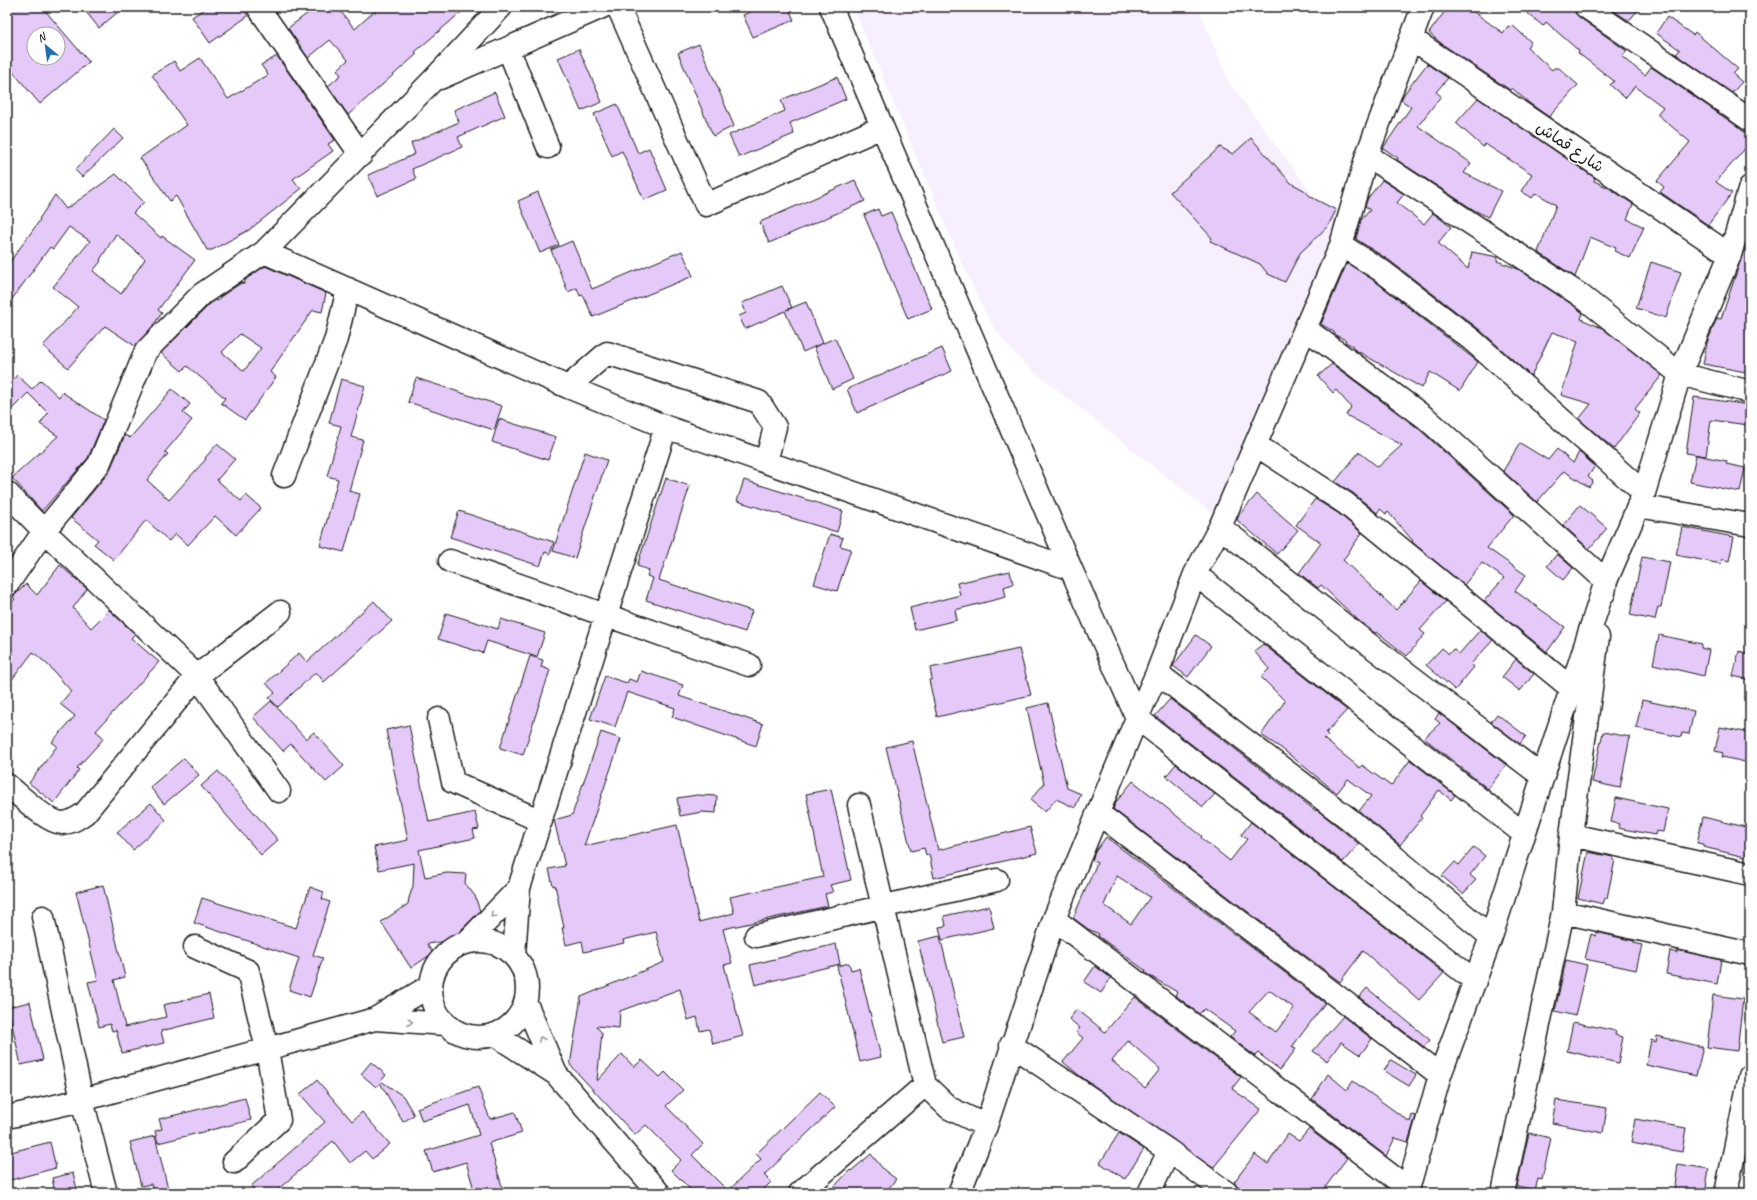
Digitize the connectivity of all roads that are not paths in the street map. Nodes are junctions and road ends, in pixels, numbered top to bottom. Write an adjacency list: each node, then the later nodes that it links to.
1 (258, 7): 14 (street)
2 (602, 7): 9 (street)
3 (618, 7): 12 (street)
4 (831, 7): 12 (street)
5 (1423, 7): 8 (street)
6 (1586, 7): 11 (street)
7 (492, 10): 10 (street)
8 (1410, 38): 15 (street); 19 (street, شارع قماش)
9 (508, 48): 10 (street); 13 (street)
10 (432, 81): 14 (street)
11 (1750, 118)
12 (882, 127): 35 (street)
13 (548, 147)
14 (361, 155): 18 (street)
15 (1367, 155): 17 (street); 22 (street)
16 (1750, 187): 19 (street)
17 (1341, 245): 21 (street); 30 (street)
18 (264, 252): 20 (street); 33 (street)
19 (1730, 255): 22 (street)
20 (348, 289): 23 (street); 28 (street)
21 (1306, 329): 26 (street); 37 (street)
22 (1680, 374): 24 (street); 30 (street)
23 (568, 387): 25 (street); 27 (street)
24 (1750, 392)
25 (666, 427): 27 (street); 40 (street)
26 (1256, 445): 32 (street); 44 (street)
27 (766, 462): 35 (street)
28 (284, 476)
29 (7, 493): 33 (street)
30 (1641, 499): 31 (street); 37 (street)
31 (1750, 525)
32 (1220, 527): 36 (street); 47 (street)
33 (44, 531): 38 (street); 43 (street)
34 (450, 561): 40 (street)
35 (1071, 569): 45 (street)
36 (1195, 574): 42 (street); 53 (street)
37 (1606, 581): 44 (street); 54 (street)
38 (7, 585)
39 (280, 612): 43 (street)
40 (606, 615): 41 (street); 52 (street)
41 (749, 665)
42 (1157, 673): 45 (street); 63 (street)
43 (198, 676): 48 (street); 49 (street)
44 (1571, 688): 47 (street)
45 (1137, 718): 51 (street); 68 (street)
46 (439, 719): 52 (street)
47 (1543, 777): 53 (street)
48 (7, 785)
49 (279, 791)
50 (860, 805): 58 (street)
51 (1098, 813): 61 (street); 77 (street)
52 (541, 821): 57 (street)
53 (1524, 834): 63 (street)
54 (1571, 835): 55 (street); 59 (street)
55 (1750, 874)
56 (997, 880): 58 (street)
57 (519, 888): 64 (street, one-way to 64); 67 (street)
58 (883, 907): 62 (street); 79 (street)
59 (1563, 912): 66 (street); 92 (street)
60 (43, 917): 80 (street)
61 (1054, 919): 74 (street); 85 (street)
62 (756, 936)
63 (1491, 937): 68 (street)
64 (467, 942): 67 (street); 69 (street)
65 (196, 946): 75 (street)
66 (1750, 954)
67 (514, 956): 70 (street)
68 (1475, 981): 77 (street)
69 (430, 986): 71 (street); 72 (street)
70 (526, 1004): 73 (street); 76 (street, one-way to 70)
71 (375, 1019): 72 (street, one-way to 72); 75 (street)
72 (445, 1024): 73 (street)
73 (496, 1035): 76 (street)
74 (1012, 1045): 82 (street); 83 (street)
75 (267, 1049): 80 (street); 84 (street)
76 (556, 1074): 87 (street)
77 (1440, 1075): 85 (street)
78 (1750, 1076): 93 (street)
79 (925, 1085): 82 (street); 88 (street)
80 (82, 1100): 81 (street); 86 (street)
81 (7, 1117)
82 (986, 1126): 89 (street)
83 (1169, 1151): 90 (street); 91 (street)
84 (234, 1162)
85 (1408, 1191)
86 (106, 1193)
87 (659, 1193)
88 (800, 1193)
89 (959, 1193)
90 (1149, 1193)
91 (1228, 1193)
92 (1503, 1193)
93 (1726, 1193)

